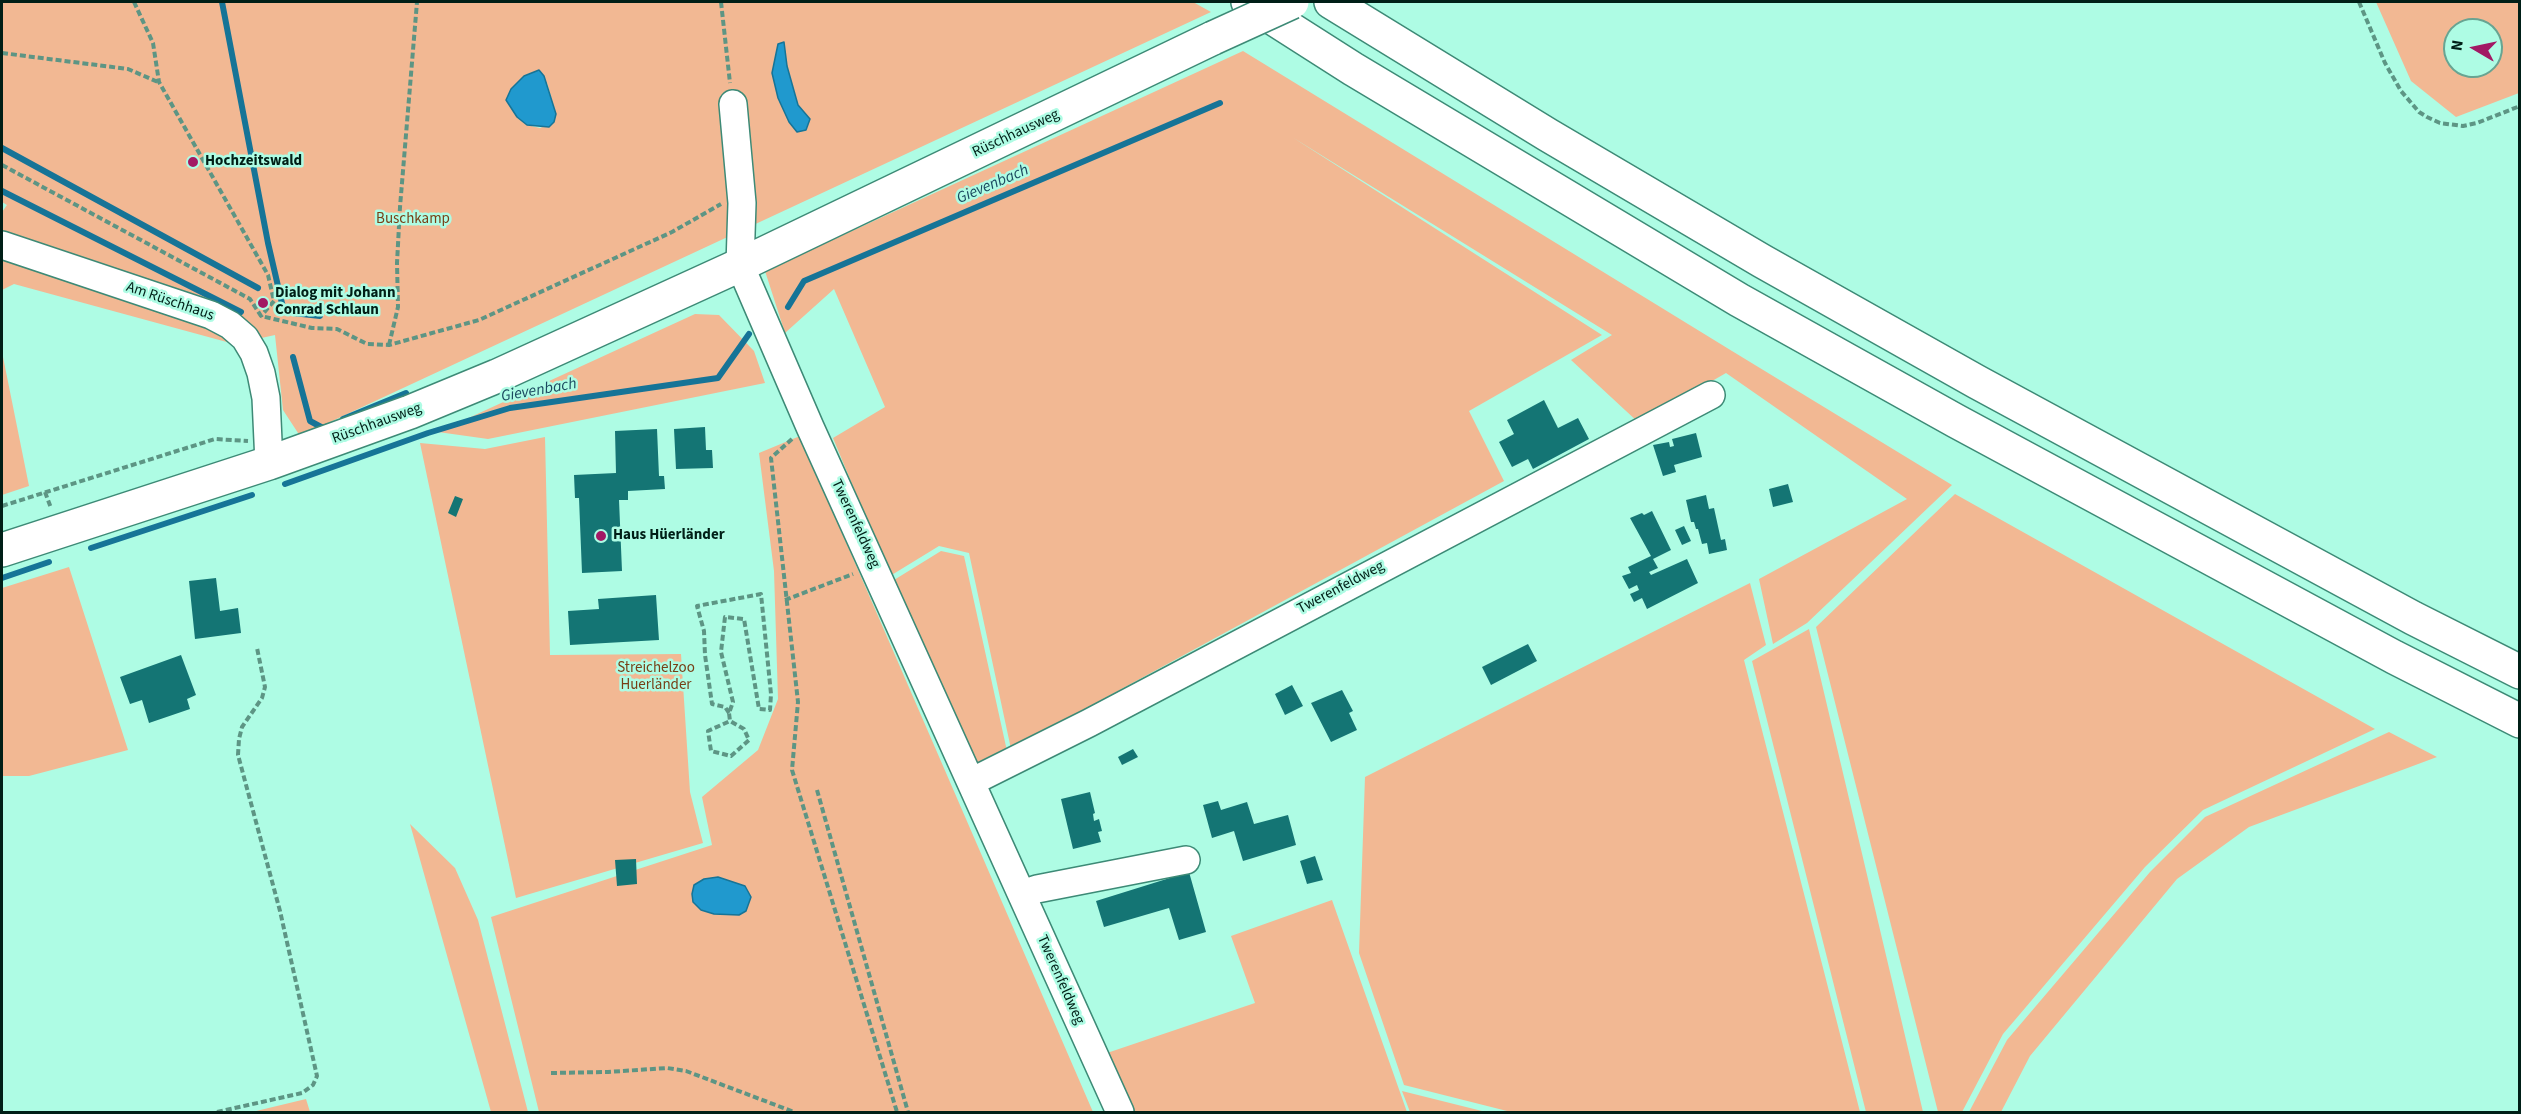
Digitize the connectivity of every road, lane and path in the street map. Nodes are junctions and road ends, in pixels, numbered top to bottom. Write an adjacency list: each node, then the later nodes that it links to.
1 (134, 2): 9 (path)
2 (417, 2): 17 (path)
3 (721, 2): 10 (path)
4 (1248, 2): 29 (main road)
5 (1292, 2): 15 (main road, Rüschhausweg, bridge)
6 (1331, 2): 26 (main road)
7 (2360, 2): 11 (path)
8 (2, 53): 9 (path)
9 (159, 82): 16 (path)
10 (733, 104): 13 (street)
11 (2520, 106)
12 (2, 165): 16 (path)
13 (742, 203): 15 (street); 17 (path)
14 (2, 245): 20 (street, Am Rüschhaus)
15 (740, 265): 19 (street, Twerenfeldweg); 20 (main road, Rüschhausweg)
16 (261, 316): 17 (path)
17 (389, 345)
18 (1711, 395): 30 (street, Twerenfeldweg)
19 (810, 427): 24 (path); 30 (street, Twerenfeldweg)
20 (269, 463): 21 (path); 22 (main road, Rüschhausweg)
21 (2, 506)
22 (2, 550)
23 (845, 577): 24 (path)
24 (785, 600): 37 (path)
25 (257, 648): 35 (path)
26 (2520, 672)
27 (729, 712): 27 (path); 28 (path)
28 (730, 721): 28 (path)
29 (2520, 721)
30 (971, 782): 33 (street, Twerenfeldweg)
31 (817, 790): 38 (path)
32 (1186, 860): 33 (street)
33 (1022, 894): 39 (street, Twerenfeldweg)
34 (551, 1073): 36 (path)
35 (217, 1113)
36 (794, 1113)
37 (897, 1113)
38 (908, 1113)
39 (1120, 1113)

